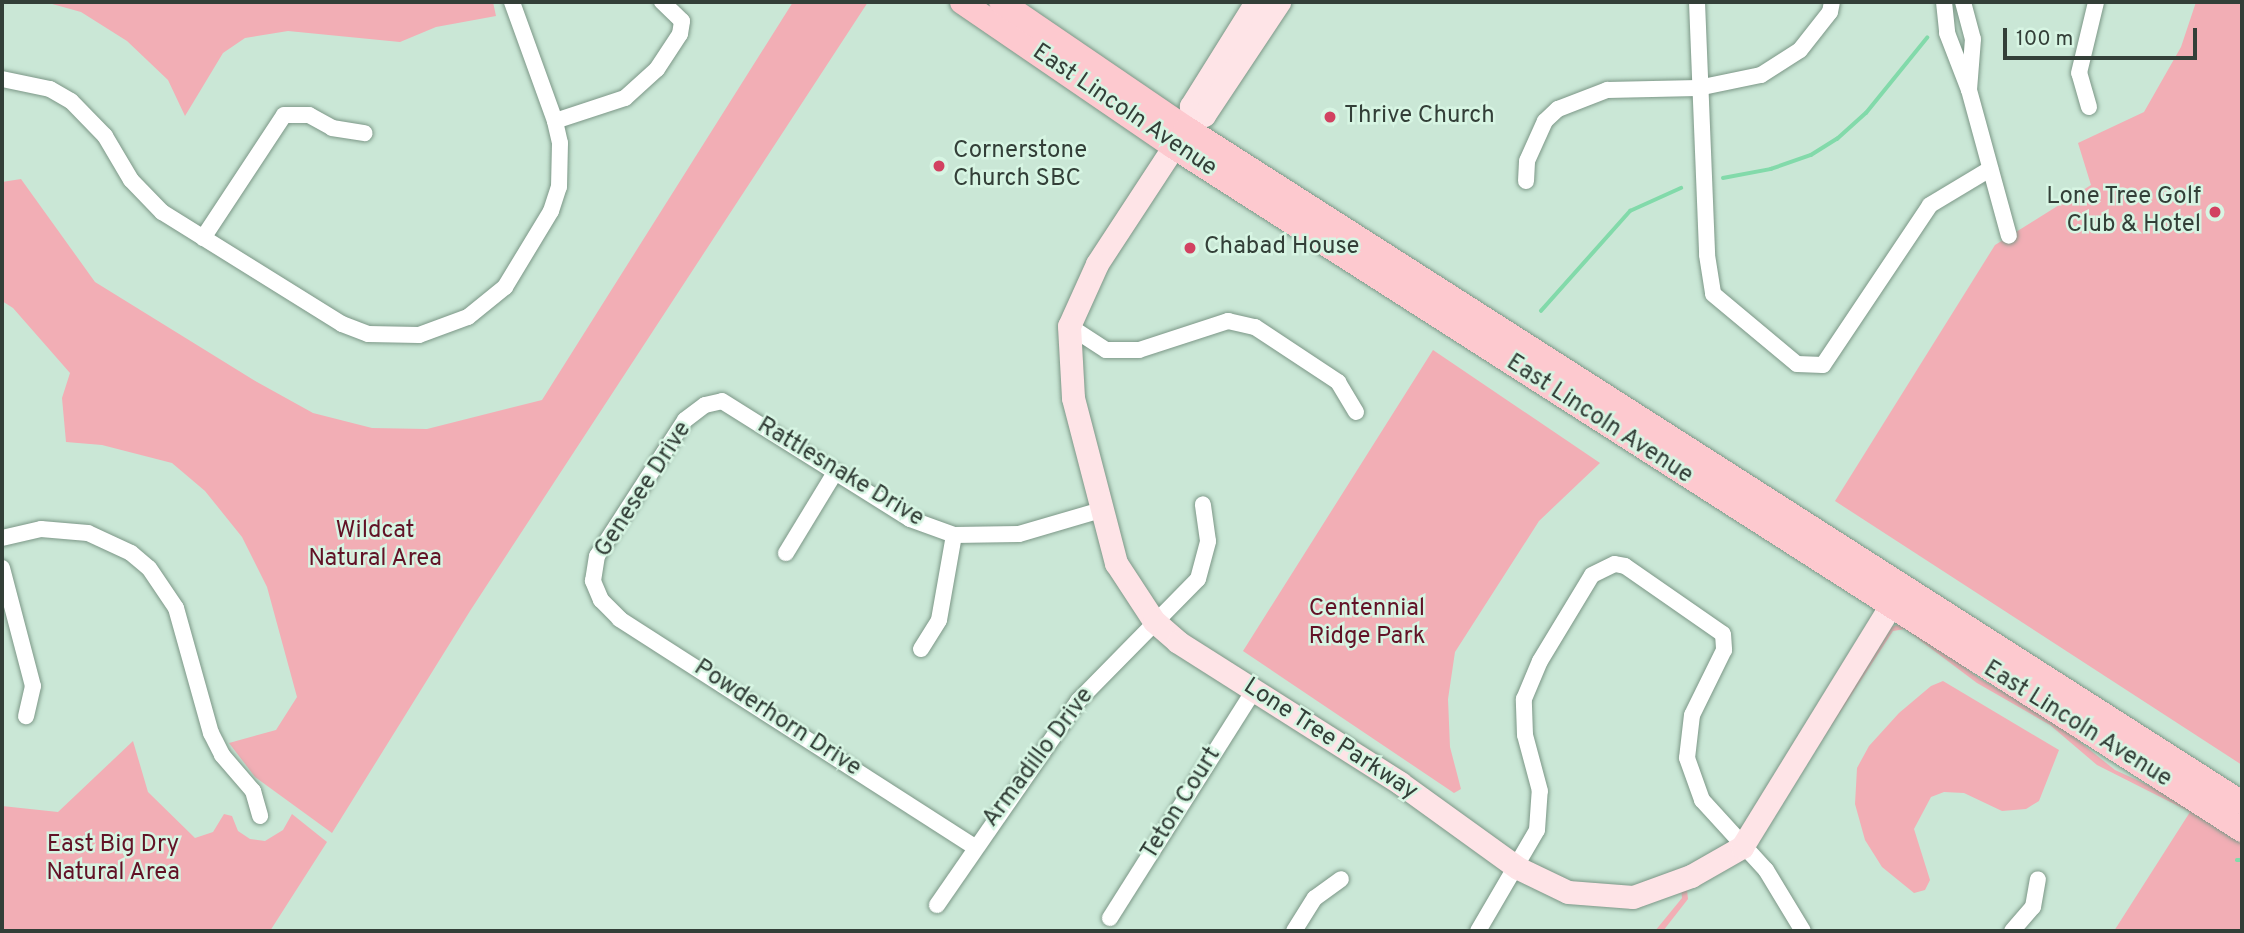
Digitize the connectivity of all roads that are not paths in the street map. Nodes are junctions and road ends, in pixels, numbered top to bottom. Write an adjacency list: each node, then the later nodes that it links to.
1 (512, 2): 16 (street)
2 (662, 2): 16 (street)
3 (962, 2): 17 (main road, East Lincoln Avenue)
4 (1001, 2): 17 (main road, East Lincoln Avenue)
5 (1256, 2): 17 (street, Lone Tree Parkway)
6 (1279, 2): 17 (street, Lone Tree Parkway)
7 (1697, 2): 13 (street)
8 (1832, 2): 13 (street)
9 (1944, 2): 14 (street)
10 (1963, 2): 14 (street)
11 (2096, 2): 15 (street)
12 (2, 79): 22 (street)
13 (1698, 88): 19 (street); 20 (street)
14 (1969, 90): 19 (street)
15 (2089, 107)
16 (555, 121): 22 (street)
17 (1185, 130): 23 (street, Lone Tree Parkway); 34 (main road, East Lincoln Avenue)
18 (365, 133): 22 (street)
19 (1990, 169): 21 (street)
20 (1526, 181)
21 (2009, 236)
22 (204, 238)
23 (1069, 326): 25 (street); 28 (street, Lone Tree Parkway)
24 (705, 405): 26 (street, Rattlesnake Drive); 33 (street, Genesee Drive)
25 (1356, 412)
26 (834, 474): 29 (street, Rattlesnake Drive); 31 (street)
27 (1203, 504): 35 (street, Armadillo Drive)
28 (1101, 510): 29 (street, Rattlesnake Drive); 35 (street, Lone Tree Parkway)
29 (954, 535): 36 (street)
30 (2, 538): 40 (street)
31 (786, 553)
32 (2, 568): 38 (street)
33 (593, 581): 42 (street, Powderhorn Drive)
34 (1896, 598): 39 (main road, East Lincoln Avenue); 41 (main road, East Lincoln Avenue); 43 (street, Lone Tree Parkway)
35 (1154, 621): 37 (street, Lone Tree Parkway); 42 (street, Armadillo Drive)
36 (921, 649)
37 (1254, 690): 44 (street, Lone Tree Parkway); 48 (street, Teton Court)
38 (26, 716)
39 (2242, 803)
40 (260, 816)
41 (2242, 830)
42 (974, 846): 47 (street, Armadillo Drive)
43 (1742, 847): 44 (street, Lone Tree Parkway); 44 (street); 51 (street)
44 (1518, 868): 50 (street)
45 (1341, 879): 49 (street)
46 (2038, 879): 52 (street)
47 (937, 905)
48 (1110, 918)
49 (1294, 931)
50 (1478, 931)
51 (1803, 931)
52 (2012, 931)

